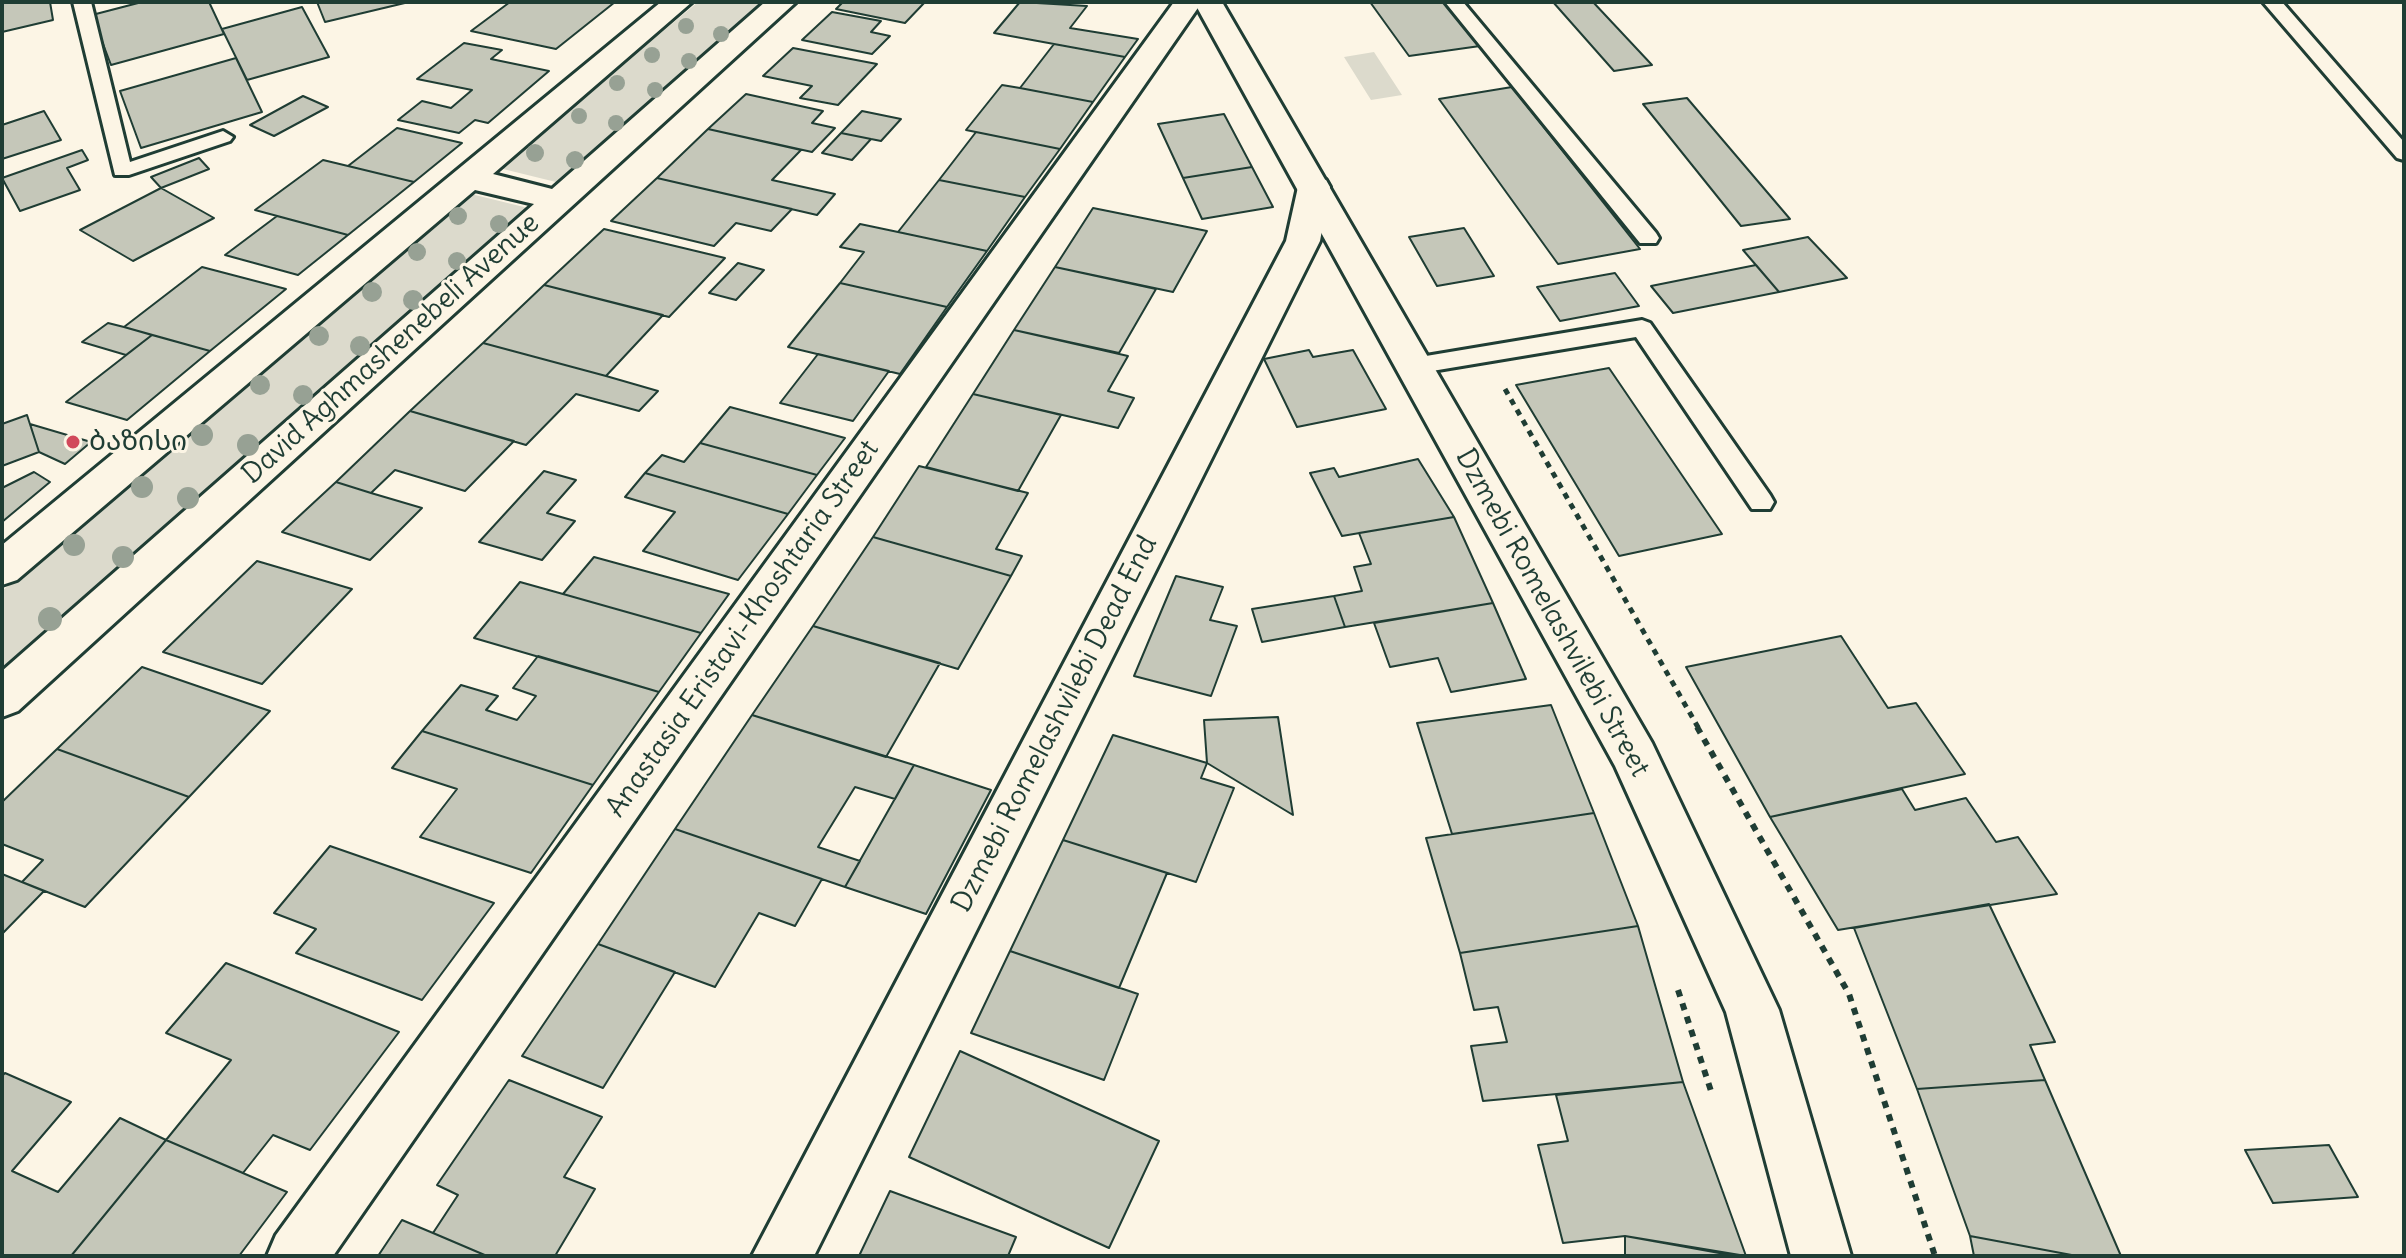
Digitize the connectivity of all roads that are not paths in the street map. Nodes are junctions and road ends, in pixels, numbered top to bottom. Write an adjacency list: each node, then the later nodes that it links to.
1 (82, 2): 8 (lane)
2 (678, 2): 10 (street)
3 (782, 2): 12 (street, David Aghmashenebeli Avenue)
4 (1188, 2): 18 (street, Anastasia Eristavi-Khoshtaria Street)
5 (1208, 2): 11 (street, Dzmebi Romelashvilebi Street)
6 (1454, 2): 13 (lane)
7 (2272, 2): 9 (lane)
8 (223, 137)
9 (2404, 154)
10 (467, 178): 12 (street); 16 (street)
11 (1314, 187): 14 (street, Dzmebi Romelashvilebi Street); 19 (street, Dzmebi Romelashvilebi Dead End)
12 (558, 200): 17 (street, David Aghmashenebeli Avenue)
13 (1648, 238)
14 (1414, 366): 15 (lane); 20 (street, Dzmebi Romelashvilebi Street)
15 (1761, 502)
16 (2, 569)
17 (2, 698)
18 (297, 1256)
19 (782, 1256)
20 (1821, 1256)

